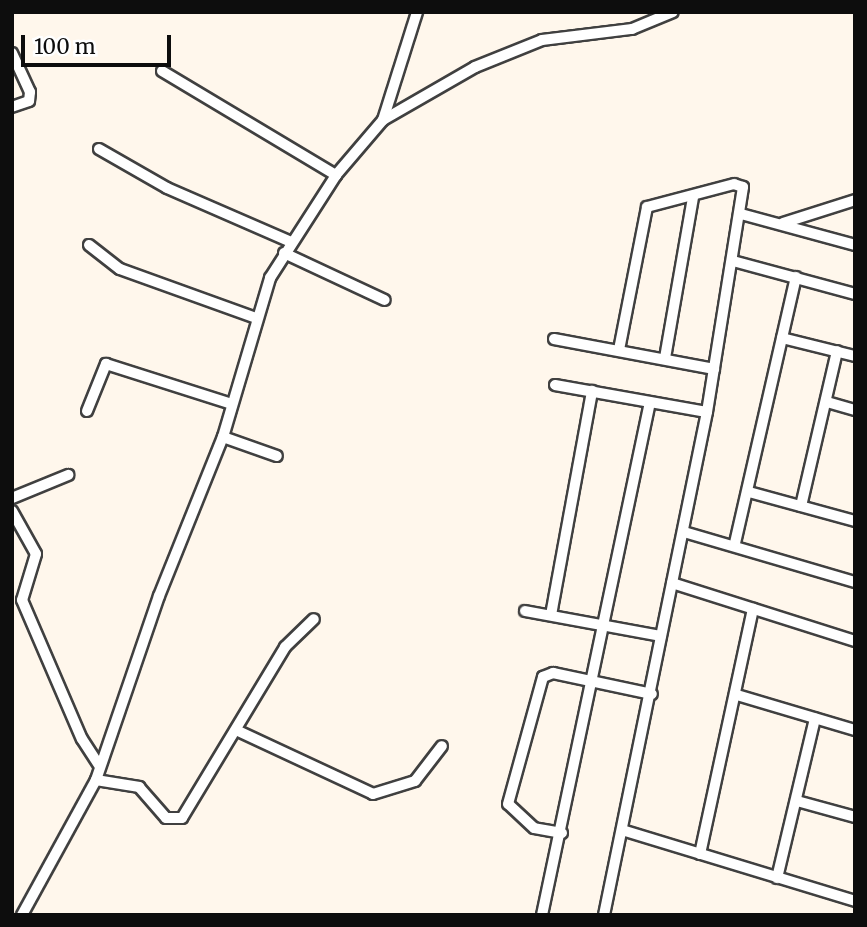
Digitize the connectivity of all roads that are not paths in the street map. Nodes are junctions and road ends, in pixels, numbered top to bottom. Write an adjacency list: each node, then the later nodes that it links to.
1 (417, 12): 6 (street)
2 (673, 12): 6 (street)
3 (12, 53): 5 (street)
4 (162, 71): 8 (street)
5 (12, 107)
6 (383, 120): 8 (street)
7 (99, 149): 13 (street)
8 (336, 175): 13 (street)
9 (693, 197): 11 (street); 24 (street); 27 (street)
10 (855, 200): 12 (street)
11 (741, 214): 12 (street); 17 (street)
12 (783, 223): 15 (street)
13 (291, 242): 16 (street)
14 (89, 245): 21 (street)
15 (855, 245)
16 (284, 253): 20 (street); 21 (street)
17 (733, 261): 18 (street); 28 (street)
18 (796, 277): 19 (street); 22 (street)
19 (855, 294)
20 (385, 300)
21 (256, 318): 33 (street)
22 (782, 338): 25 (street); 40 (street)
23 (554, 339): 24 (street)
24 (619, 350): 27 (street)
25 (837, 351): 26 (street); 31 (street)
26 (855, 356)
27 (665, 358): 28 (street)
28 (715, 369): 36 (street)
29 (555, 385): 30 (street)
30 (592, 391): 32 (street); 51 (street)
31 (827, 401): 34 (street); 42 (street)
32 (650, 402): 36 (street); 53 (street)
33 (232, 404): 35 (street); 37 (street)
34 (855, 410)
35 (87, 411)
36 (707, 412): 45 (street)
37 (223, 437): 38 (street); 63 (street)
38 (276, 456)
39 (68, 475): 41 (street)
40 (749, 492): 42 (street); 46 (street)
41 (12, 498)
42 (801, 506): 44 (street)
43 (12, 511): 63 (street)
44 (855, 521)
45 (684, 532): 46 (street); 48 (street)
46 (735, 543): 47 (street)
47 (855, 582)
48 (672, 583): 49 (street); 54 (street)
49 (753, 610): 55 (street); 58 (street)
50 (525, 611): 51 (street)
51 (551, 615): 53 (street)
52 (314, 619): 60 (street)
53 (603, 625): 54 (street); 56 (street)
54 (661, 636): 57 (street)
55 (855, 641)
56 (595, 682): 57 (street); 68 (street); 68 (street)
57 (652, 694): 67 (street)
58 (737, 695): 59 (street); 69 (street)
59 (815, 718): 61 (street); 65 (street)
60 (236, 730): 62 (street); 64 (street)
61 (855, 730)
62 (442, 746)
63 (99, 765): 64 (street)
64 (96, 780): 73 (street)
65 (797, 802): 66 (street); 70 (street)
66 (855, 817)
67 (622, 830): 69 (street); 72 (street)
68 (562, 832): 74 (street)
69 (700, 854): 70 (street)
70 (777, 878): 71 (street)
71 (855, 901)
72 (608, 913)
73 (22, 915)
74 (542, 915)

